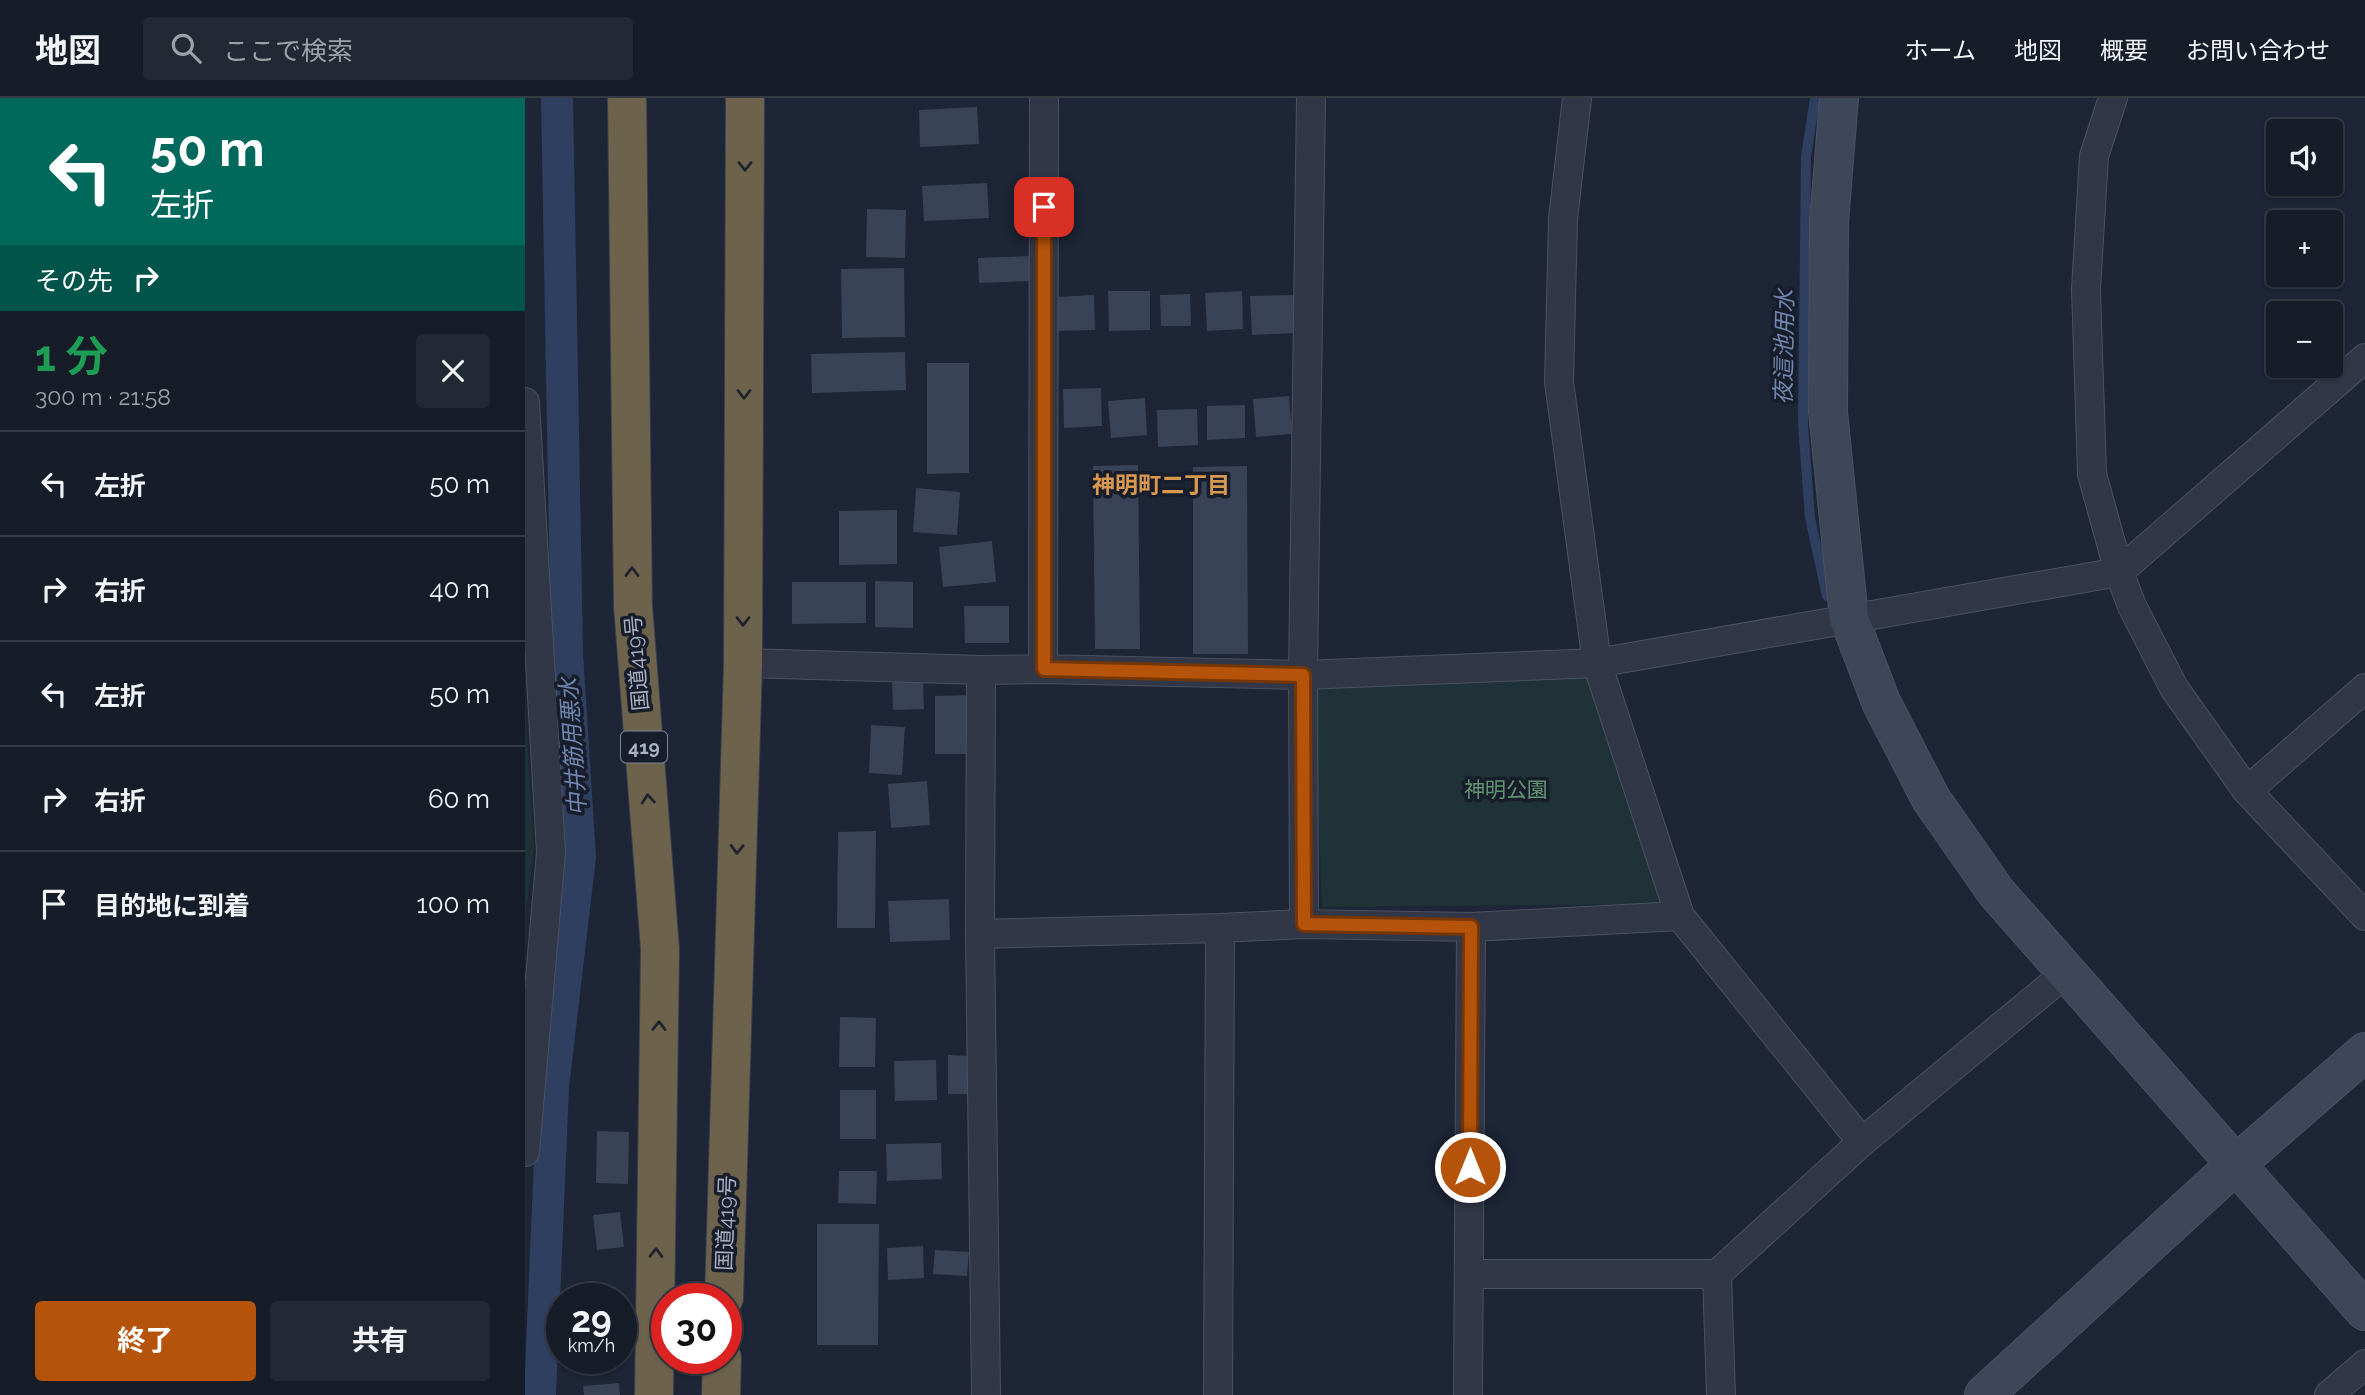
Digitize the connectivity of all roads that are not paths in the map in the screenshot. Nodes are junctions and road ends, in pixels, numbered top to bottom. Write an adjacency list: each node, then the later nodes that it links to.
1 (627, 98): 37 (highway, 国道419号 / 419, one-way to 1)
2 (745, 98): 13 (highway, 国道419号, one-way to 13)
3 (1044, 98): 15 (street)
4 (1311, 98): 17 (street)
5 (1577, 98): 14 (street)
6 (1839, 98): 11 (street)
7 (2113, 98): 10 (street)
8 (2365, 358): 10 (street)
9 (525, 402): 12 (street)
10 (2119, 572): 11 (street); 19 (street)
11 (1849, 618): 14 (street); 26 (street)
12 (533, 648): 29 (street)
13 (743, 663): 16 (street); 33 (highway, 国道419号, one-way to 33)
14 (1597, 663): 17 (street); 20 (street)
15 (1044, 669): 16 (street); 17 (street)
16 (981, 670): 25 (street)
17 (1303, 675): 22 (street)
18 (2365, 688): 19 (street)
19 (2247, 791): 21 (street)
20 (1680, 916): 23 (street); 28 (street)
21 (2365, 916)
22 (1304, 924): 23 (street); 24 (street)
23 (1471, 927): 31 (street)
24 (1220, 928): 25 (street); 40 (street)
25 (980, 934): 39 (street)
26 (2067, 972): 28 (street); 30 (street)
27 (2365, 1052): 30 (street)
28 (1862, 1142): 32 (street)
29 (525, 1152)
30 (2235, 1165): 34 (street); 43 (street)
31 (1469, 1274): 32 (street); 41 (street)
32 (1717, 1274): 42 (street)
33 (724, 1283)
34 (2365, 1311)
35 (2365, 1364): 44 (street)
36 (722, 1374): 38 (highway)
37 (654, 1395)
38 (721, 1395)
39 (986, 1395)
40 (1218, 1395)
41 (1468, 1395)
42 (1721, 1395)
43 (1984, 1395)
44 (2329, 1395)

